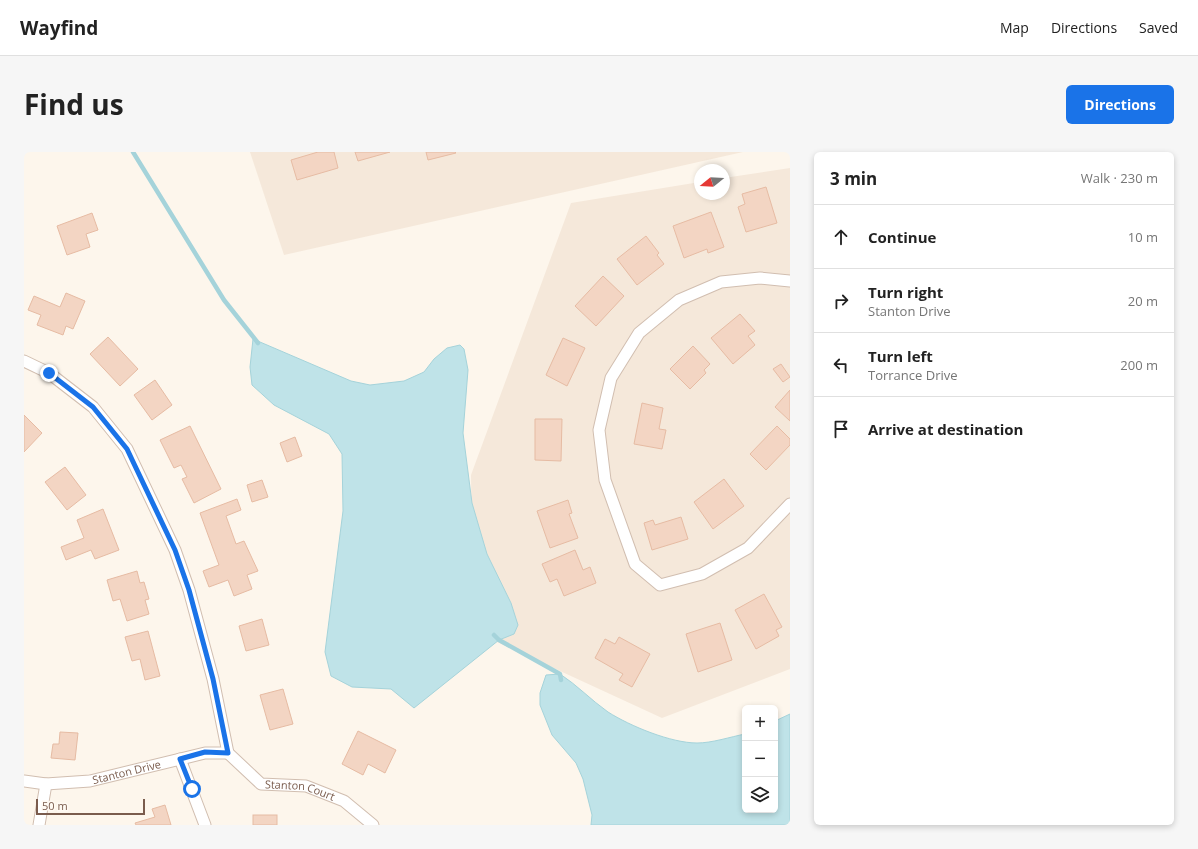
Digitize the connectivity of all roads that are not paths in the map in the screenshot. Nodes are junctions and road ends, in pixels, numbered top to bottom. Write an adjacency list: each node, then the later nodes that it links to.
1 (790, 281): 3 (street)
2 (24, 361): 4 (street)
3 (790, 504)
4 (228, 753): 5 (street, Stanton Drive); 10 (street, Stanton Court)
5 (180, 759): 7 (street, Stanton Drive); 9 (street)
6 (24, 781): 7 (street, Stanton Drive)
7 (46, 784): 8 (street)
8 (39, 825)
9 (205, 825)
10 (373, 825)

